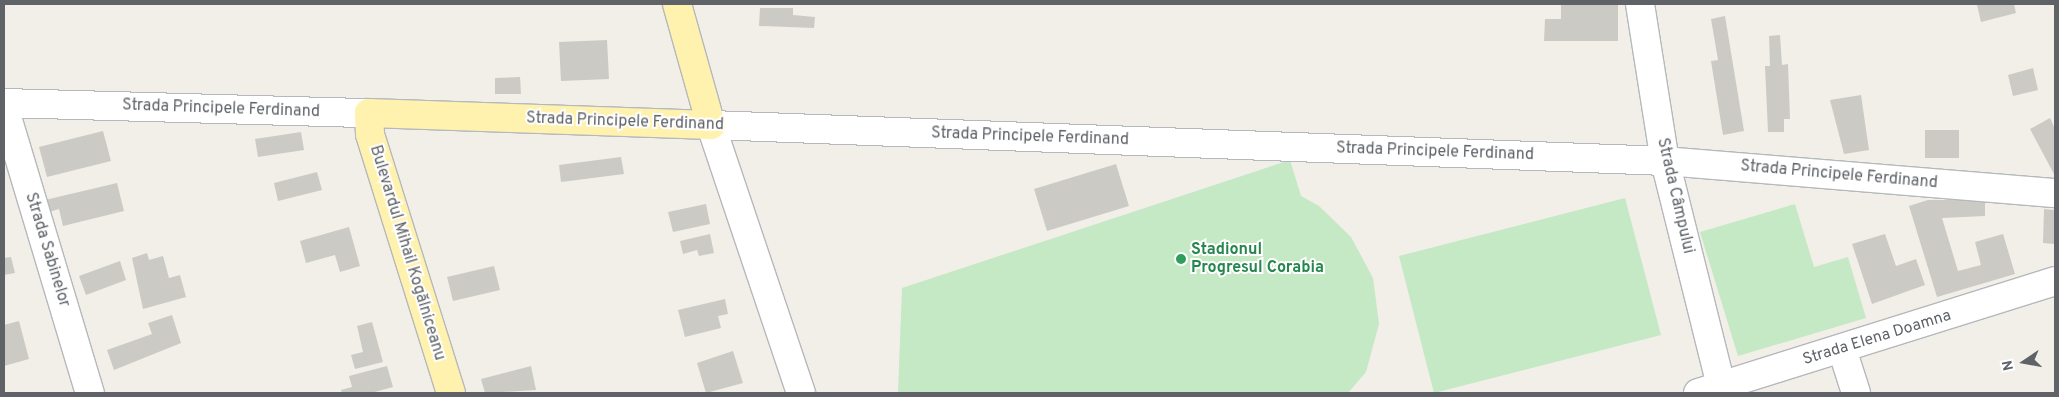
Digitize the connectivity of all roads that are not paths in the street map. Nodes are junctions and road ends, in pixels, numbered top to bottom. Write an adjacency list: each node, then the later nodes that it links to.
1 (677, 4): 5 (main road)
2 (1640, 4): 6 (street, Strada Câmpului)
3 (4, 105): 4 (street, Strada Principele Ferdinand); 11 (street, Strada Sabinelor)
4 (369, 113): 5 (main road, Strada Principele Ferdinand); 12 (main road, Bulevardul Mihail Kogălniceanu)
5 (712, 125): 6 (street, Strada Principele Ferdinand); 13 (street)
6 (1665, 161): 7 (street, Strada Principele Ferdinand); 10 (street, Strada Câmpului)
7 (2055, 193)
8 (2055, 282): 9 (street, Strada Elena Doamna)
9 (1842, 349): 10 (street, Strada Elena Doamna); 14 (street)
10 (1709, 390)
11 (90, 393)
12 (451, 393)
13 (801, 393)
14 (1856, 393)

